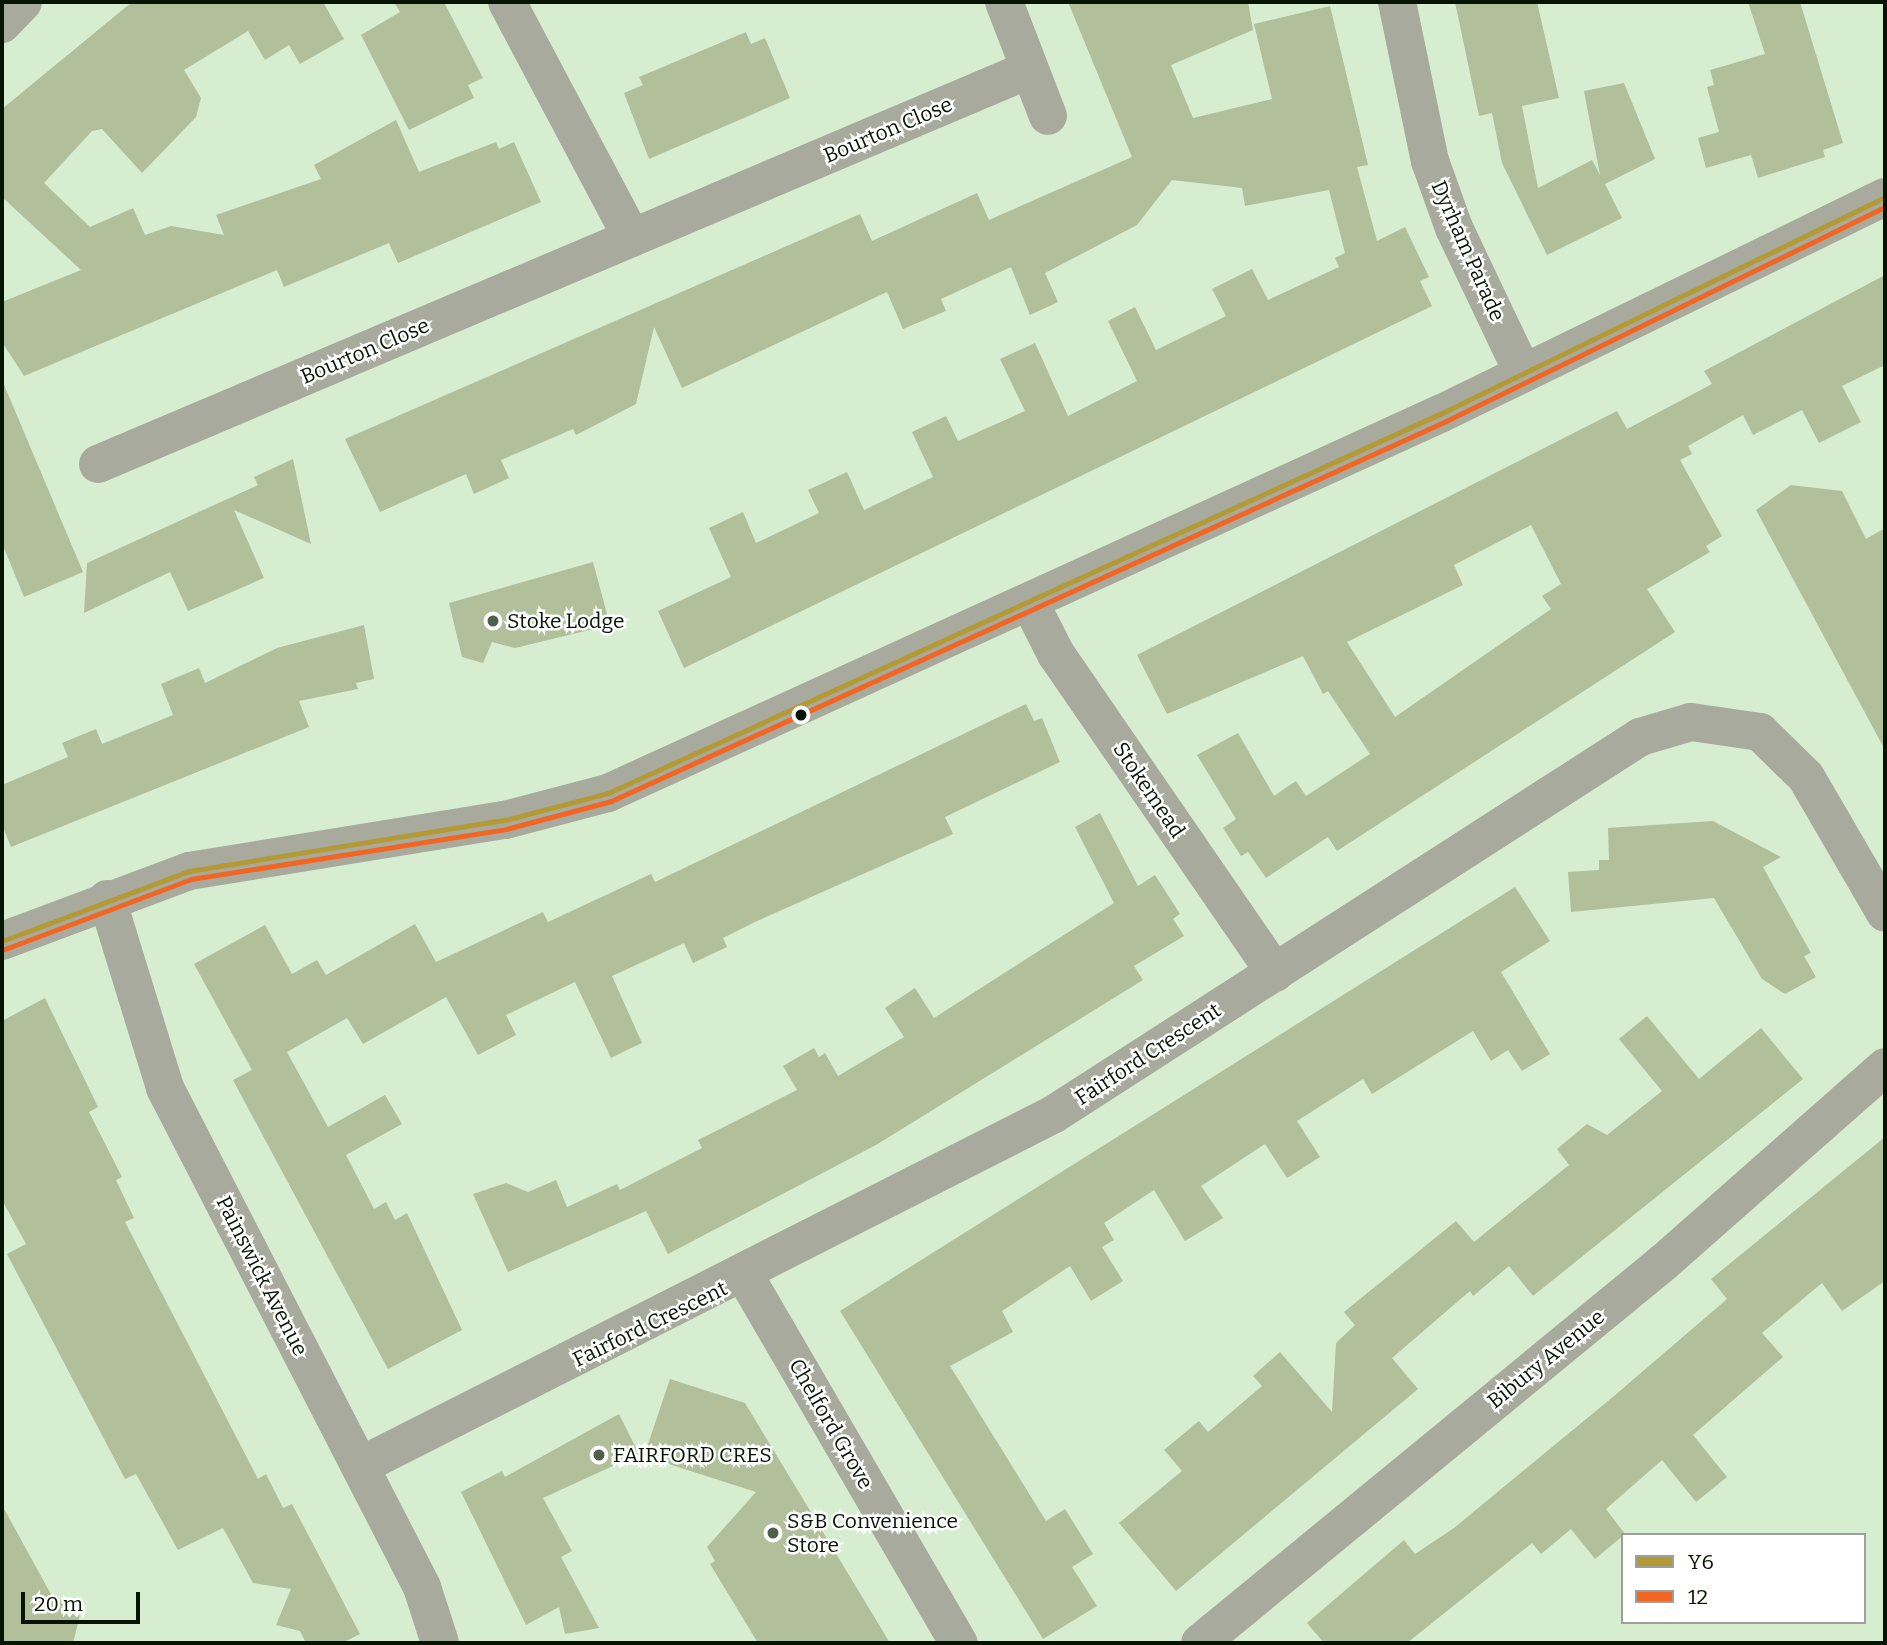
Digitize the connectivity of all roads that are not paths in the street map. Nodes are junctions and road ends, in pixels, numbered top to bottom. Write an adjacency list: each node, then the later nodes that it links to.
1 (23, 2): 5 (street)
2 (507, 2): 9 (street)
3 (1004, 2): 6 (street)
4 (1397, 2): 10 (street, Dyrham Parade)
5 (2, 24)
6 (1028, 70): 7 (street); 9 (street, Bourton Close)
7 (1048, 116)
8 (1885, 197): 10 (street)
9 (632, 238): 11 (street, Bourton Close)
10 (1523, 373): 12 (street)
11 (98, 464)
12 (1030, 603): 14 (street); 17 (street, Stokemead)
13 (1876, 871): 15 (street); 17 (street, Fairford Crescent)
14 (107, 899): 16 (street); 20 (street, Painswick Avenue)
15 (1885, 914)
16 (2, 941)
17 (1275, 973): 19 (street, Fairford Crescent)
18 (1885, 1068): 23 (street, Bibury Avenue)
19 (745, 1276): 20 (street, Fairford Crescent); 22 (street, Chelford Grove)
20 (360, 1466): 21 (street, Painswick Avenue)
21 (440, 1643)
22 (959, 1643)
23 (1199, 1643)

